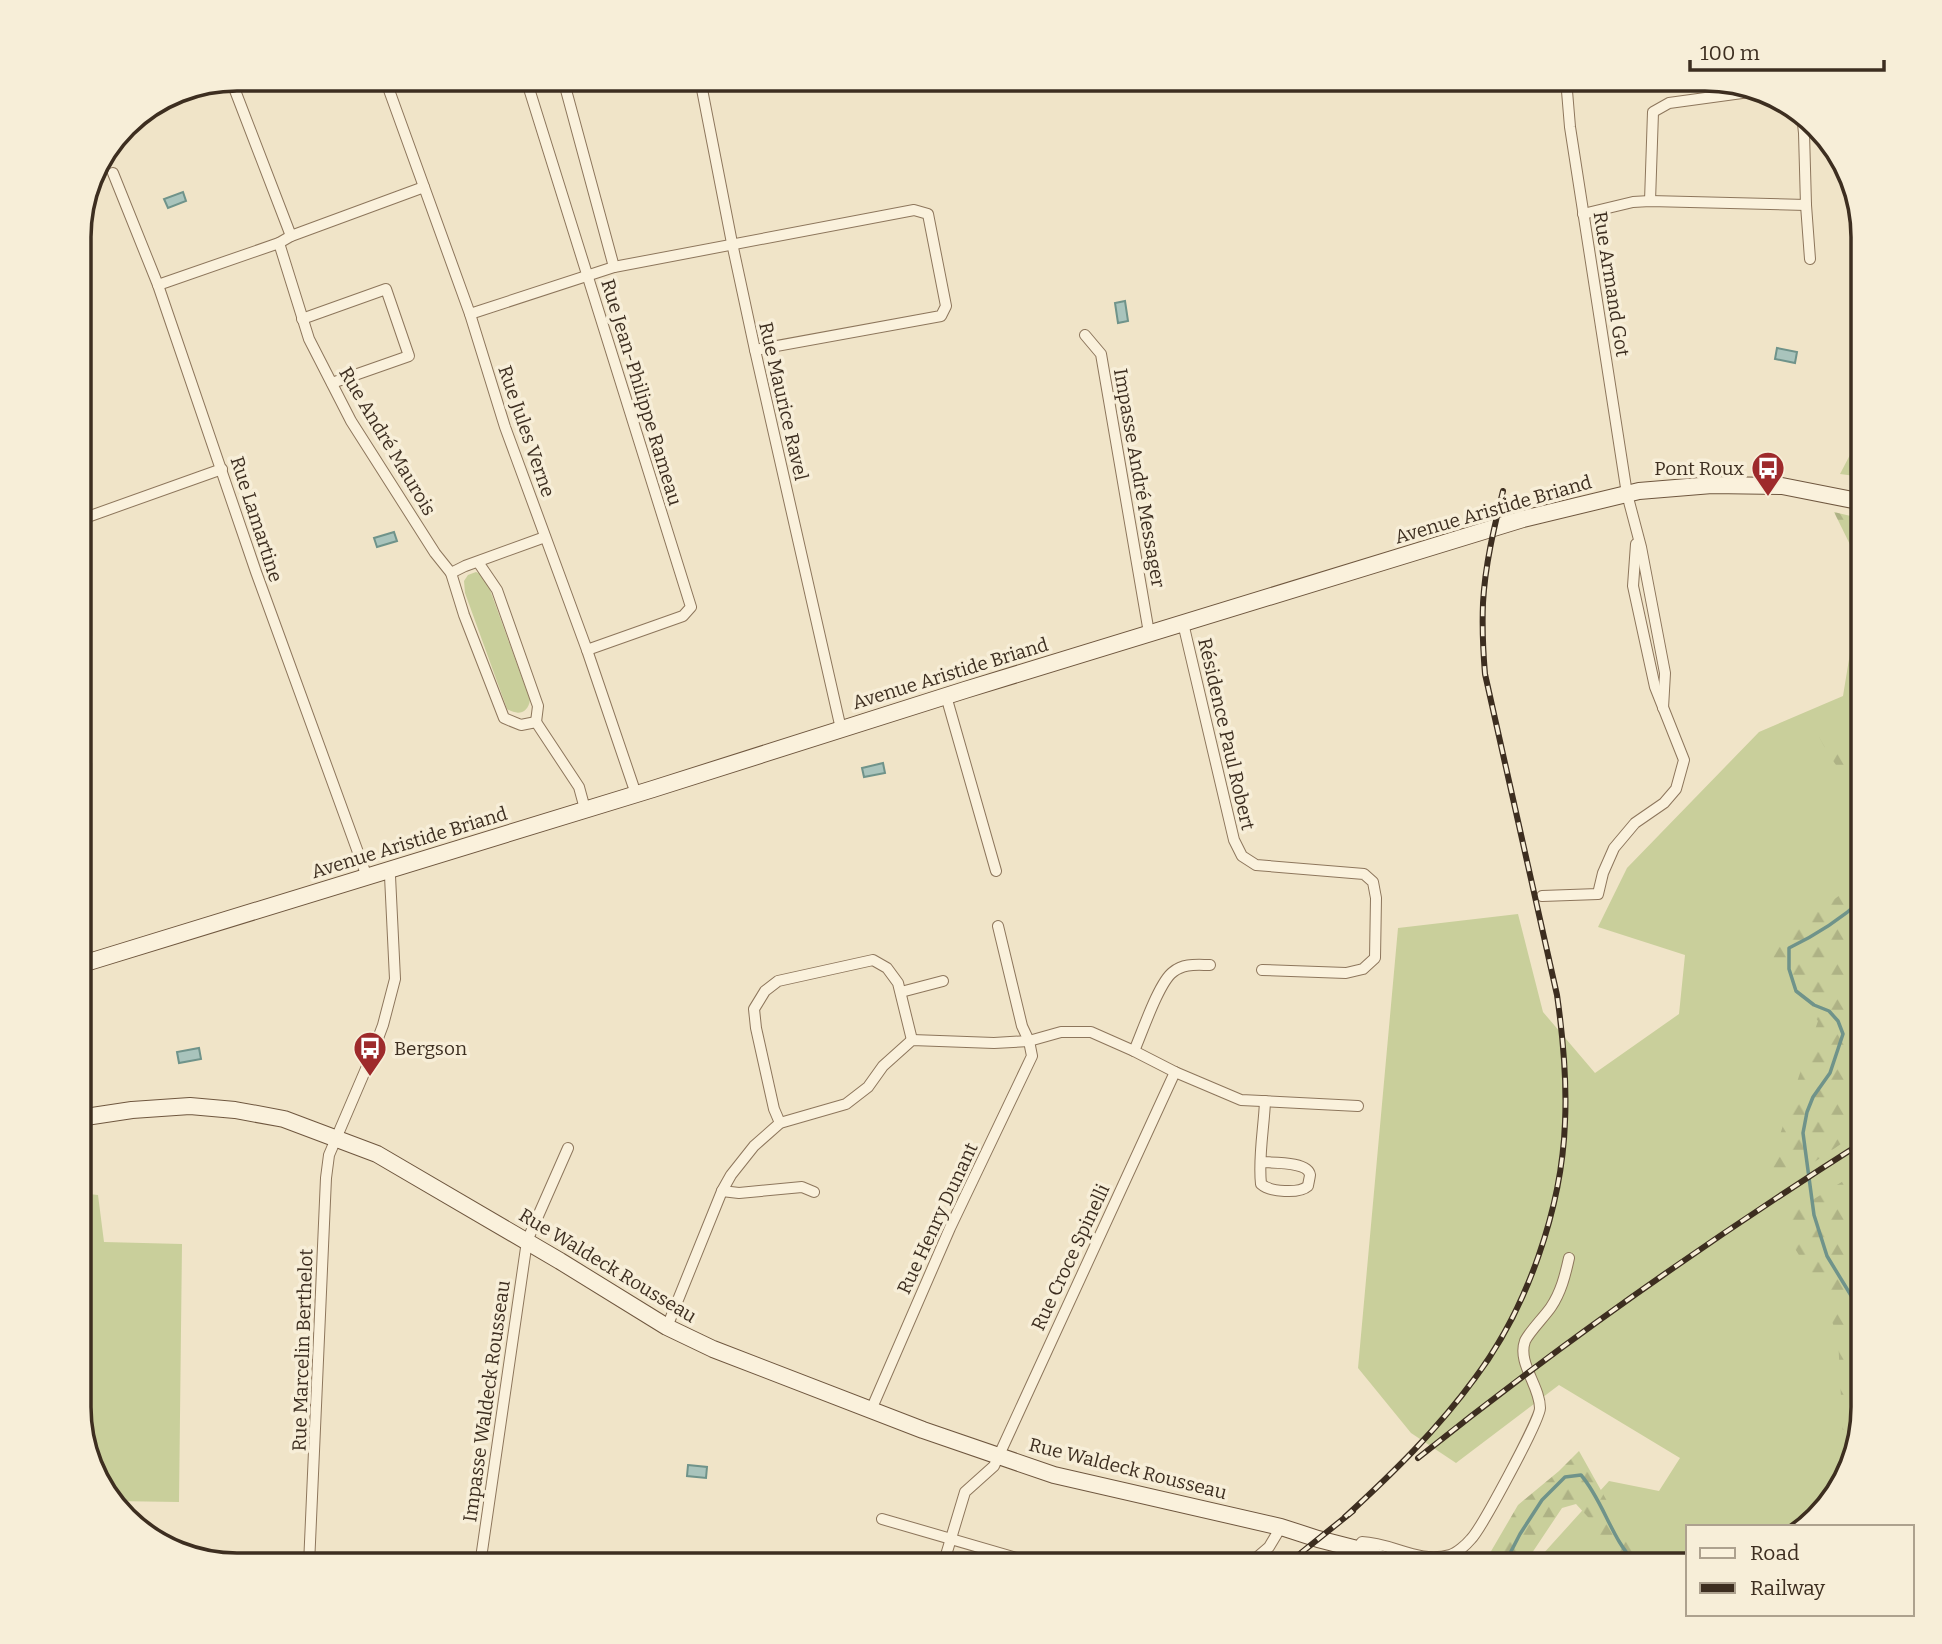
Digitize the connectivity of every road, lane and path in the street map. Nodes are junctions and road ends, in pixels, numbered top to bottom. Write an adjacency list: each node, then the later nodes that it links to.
1 (235, 91): 14 (street)
2 (389, 91): 10 (street, Rue Jules Verne)
3 (530, 91): 19 (street, Rue Jean-Philippe Rameau)
4 (567, 91): 18 (street, Rue Jean-Philippe Rameau)
5 (702, 91): 16 (street, Rue Maurice Ravel)
6 (1567, 91): 13 (street, Rue Armand Got)
7 (1734, 94): 11 (street)
8 (1804, 130): 12 (street)
9 (113, 173): 20 (street, Rue Lamartine)
10 (424, 187): 14 (street); 21 (street, Rue Jules Verne)
11 (1650, 201): 12 (street); 13 (street)
12 (1806, 205): 17 (street)
13 (1583, 214): 27 (street, Rue Armand Got)
14 (291, 236): 15 (street)
15 (279, 243): 20 (street); 22 (street, Rue André Maurois)
16 (732, 243): 18 (street); 24 (street, Rue Maurice Ravel); 24 (street)
17 (1810, 259)
18 (614, 267): 19 (street)
19 (588, 275): 21 (street); 35 (street, Rue Jean-Philippe Rameau)
20 (158, 285): 26 (street, Rue Lamartine)
21 (470, 314): 30 (street, Rue Jules Verne)
22 (302, 318): 25 (street, Rue André Maurois); 25 (street)
23 (1085, 335): 34 (street, Impasse André Messager)
24 (755, 351): 38 (street, Rue Maurice Ravel)
25 (332, 383): 32 (street, Rue André Maurois)
26 (222, 469): 29 (street); 43 (street, Rue Lamartine)
27 (1627, 494): 28 (main road, Avenue Aristide Briand); 33 (main road, Avenue Aristide Briand); 44 (street, Rue Armand Got)
28 (1851, 499)
29 (91, 516)
30 (545, 537): 31 (street); 35 (street, Rue Jules Verne)
31 (478, 562): 32 (street); 37 (street)
32 (451, 573): 37 (street, Rue André Maurois)
33 (1182, 623): 34 (main road, Avenue Aristide Briand); 48 (street, Résidence Paul Robert)
34 (1149, 633): 36 (main road, Avenue Aristide Briand)
35 (587, 650): 39 (street, Rue Jules Verne)
36 (946, 696): 38 (main road, Avenue Aristide Briand); 42 (street)
37 (536, 722): 40 (street)
38 (841, 729): 39 (main road, Avenue Aristide Briand)
39 (636, 794): 40 (main road, Avenue Aristide Briand)
40 (585, 809): 41 (main road, Avenue Aristide Briand)
41 (388, 870): 43 (main road, Avenue Aristide Briand); 59 (street, Rue Marcelin Berthelot)
42 (996, 871)
43 (366, 877): 46 (main road, Avenue Aristide Briand)
44 (1542, 896)
45 (998, 926): 52 (street)
46 (91, 961)
47 (1210, 965): 53 (street)
48 (1262, 970)
49 (943, 981): 50 (street)
50 (901, 992): 51 (street); 58 (street)
51 (912, 1040): 52 (street); 58 (street)
52 (1030, 1041): 53 (street); 67 (street, Rue Henry Dunant)
53 (1134, 1051): 54 (street)
54 (1175, 1072): 55 (street); 68 (street, Rue Croce Spinelli)
55 (1265, 1101): 56 (street); 61 (street)
56 (1358, 1106)
57 (91, 1116): 59 (main road, Rue Waldeck Rousseau)
58 (780, 1123): 62 (street)
59 (337, 1138): 64 (main road, Rue Waldeck Rousseau); 73 (street, Rue Marcelin Berthelot)
60 (568, 1149): 64 (street, Impasse Waldeck Rousseau)
61 (1261, 1162): 61 (street)
62 (722, 1191): 63 (street); 66 (street)
63 (814, 1192)
64 (527, 1241): 66 (main road, Rue Waldeck Rousseau); 74 (street, Impasse Waldeck Rousseau)
65 (1569, 1258): 80 (street)
66 (667, 1327): 67 (main road, Rue Waldeck Rousseau)
67 (871, 1410): 68 (main road, Rue Waldeck Rousseau)
68 (997, 1457): 70 (main road, Rue Waldeck Rousseau); 71 (street, Rue Croce Spinelli)
69 (882, 1518): 71 (street)
70 (1281, 1527): 72 (main road, Rue Waldeck Rousseau); 77 (street)
71 (951, 1539): 75 (street, Rue Croce Spinelli); 76 (street)
72 (1357, 1549): 78 (main road, Rue Waldeck Rousseau); 79 (street)
73 (310, 1553)
74 (482, 1553)
75 (947, 1553)
76 (999, 1553)
77 (1262, 1553)
78 (1367, 1553)
79 (1406, 1553)
80 (1455, 1553)

